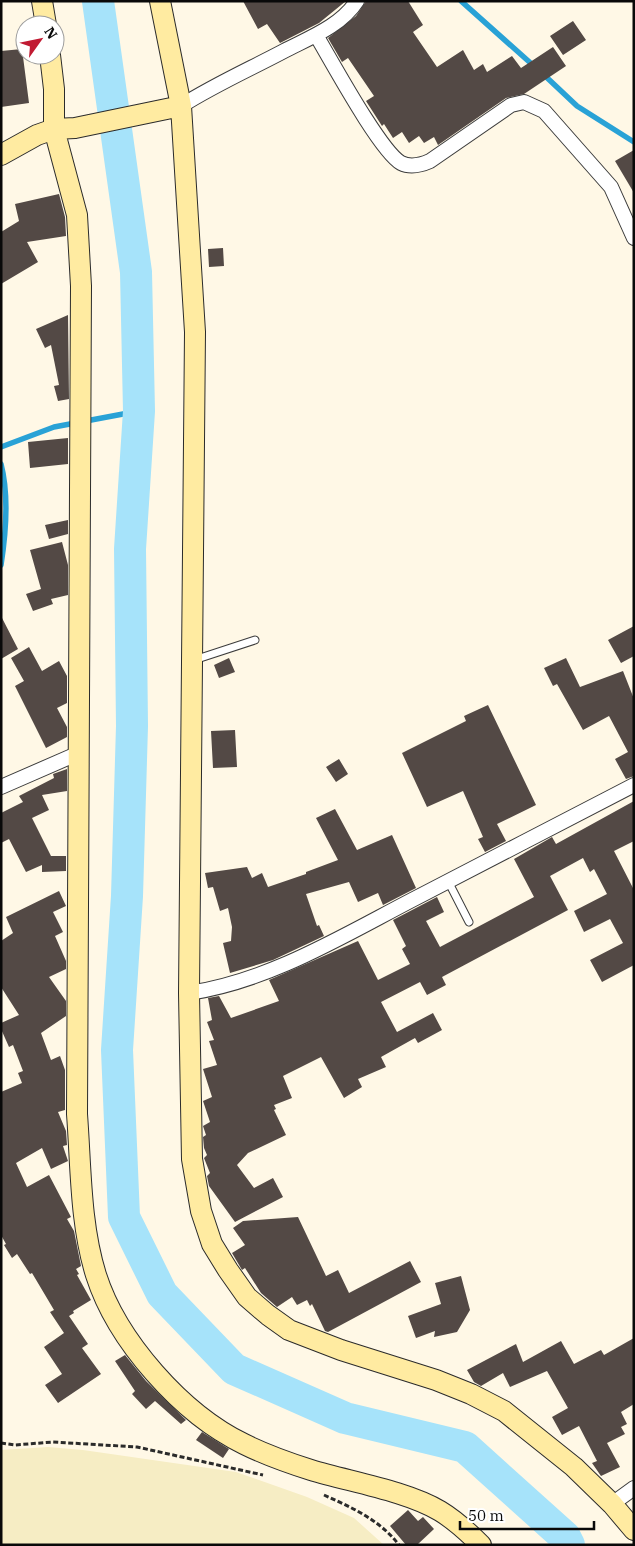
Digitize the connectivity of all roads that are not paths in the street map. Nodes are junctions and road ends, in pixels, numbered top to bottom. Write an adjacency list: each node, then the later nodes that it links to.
1 (42, 1): 4 (street)
2 (160, 1): 7 (street)
3 (357, 1): 5 (street)
4 (44, 15)
5 (316, 35): 7 (street); 10 (street)
6 (51, 65): 8 (street)
7 (174, 107): 8 (street); 12 (street)
8 (54, 129): 9 (street); 13 (street)
9 (1, 156)
10 (634, 238)
11 (255, 640): 12 (lane)
12 (192, 661): 18 (street)
13 (79, 754): 15 (street); 22 (street)
14 (634, 785): 16 (street)
15 (1, 787)
16 (448, 881): 17 (lane); 18 (street)
17 (469, 922)
18 (189, 992): 20 (street)
19 (634, 1488): 20 (street)
20 (612, 1504): 21 (street)
21 (634, 1530)
22 (481, 1545)

